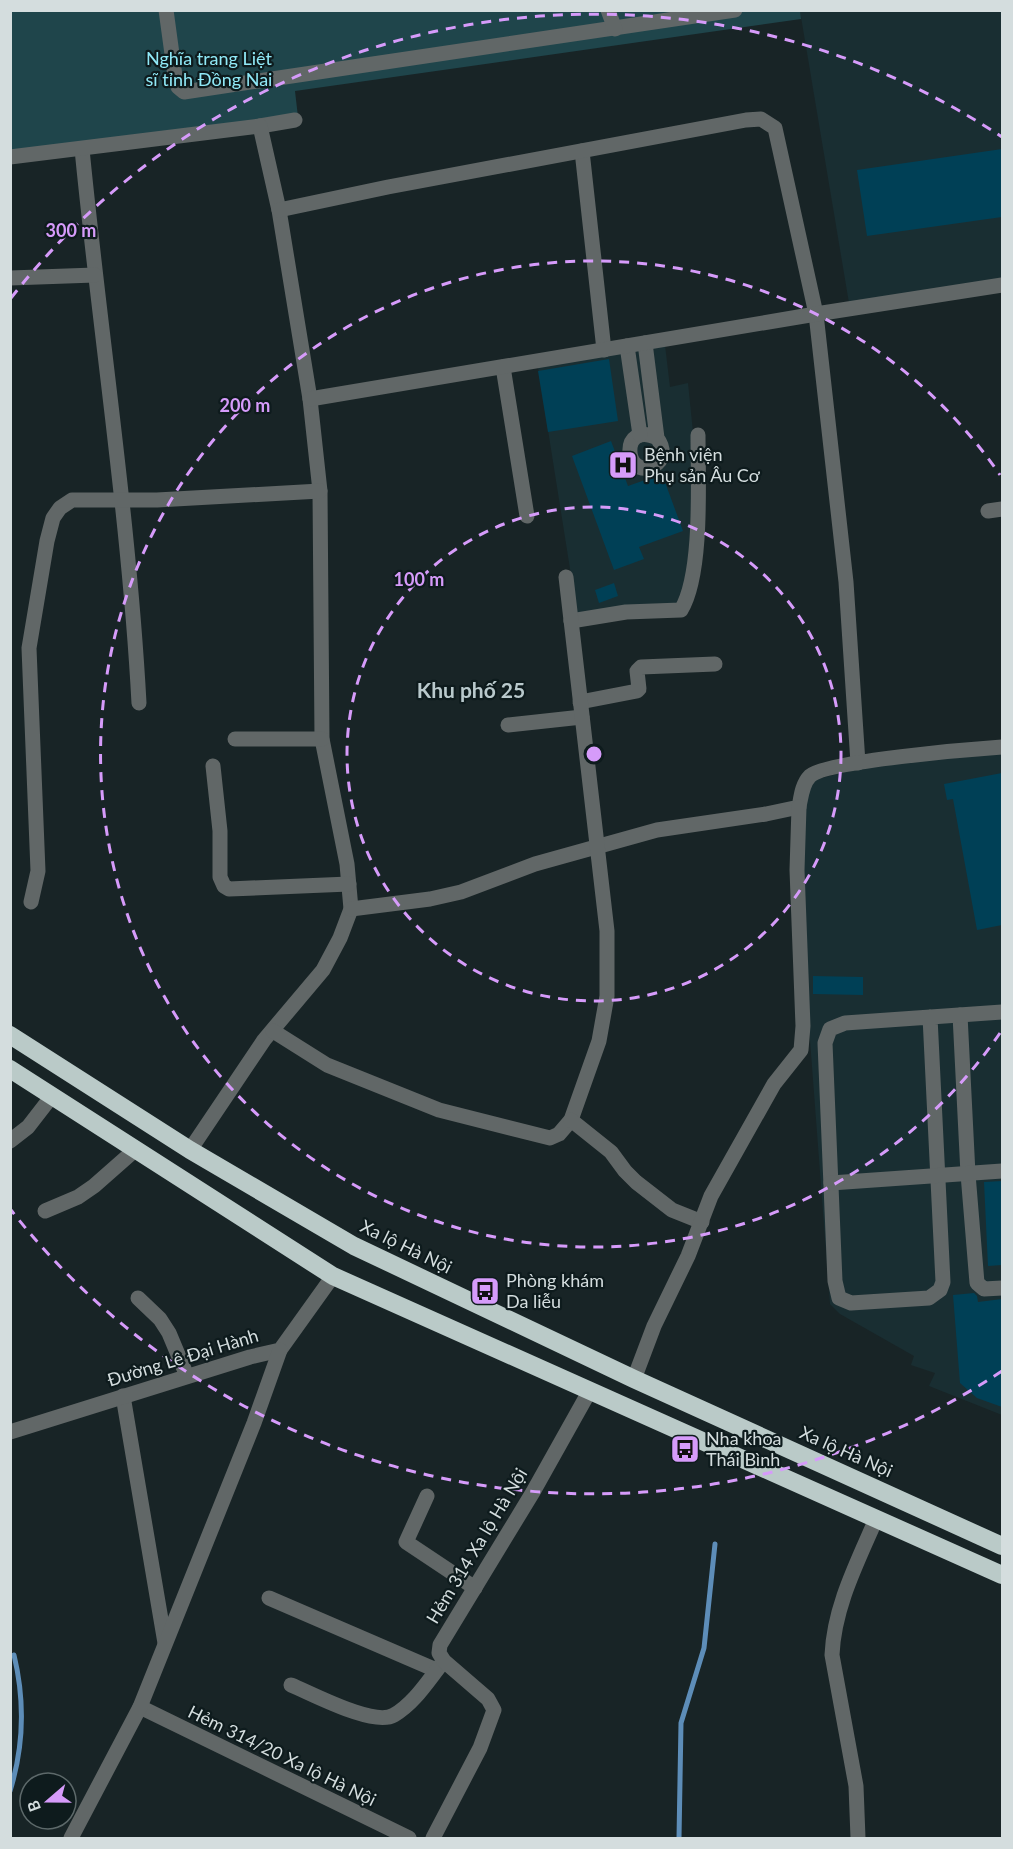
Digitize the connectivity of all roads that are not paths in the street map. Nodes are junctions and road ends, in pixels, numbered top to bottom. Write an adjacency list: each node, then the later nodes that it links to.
1 (165, 10): 4 (street)
2 (608, 10): 4 (street)
3 (735, 10): 4 (street)
4 (615, 29)
5 (294, 120): 6 (street)
6 (260, 126): 7 (street); 10 (street)
7 (82, 149): 9 (street); 11 (street)
8 (582, 151): 10 (street); 14 (street); 17 (street)
9 (10, 157)
10 (279, 210): 19 (street)
11 (95, 275): 12 (street); 24 (street)
12 (10, 278)
13 (1002, 285): 14 (street)
14 (816, 314): 15 (street); 35 (street)
15 (645, 343): 16 (street); 22 (street)
16 (627, 346): 17 (street); 20 (street)
17 (604, 350): 18 (street)
18 (503, 367): 19 (street); 25 (street)
19 (310, 399): 23 (street)
20 (640, 435): 22 (street); 22 (street)
21 (698, 435): 27 (street)
22 (657, 438)
23 (320, 491): 24 (street); 33 (street)
24 (122, 500): 29 (street); 40 (street)
25 (527, 516)
26 (566, 577): 27 (street)
27 (571, 621): 30 (street)
28 (715, 664): 30 (street)
29 (139, 703)
30 (581, 710): 31 (street); 38 (street)
31 (508, 725)
32 (235, 739): 33 (street)
33 (322, 740): 39 (street)
34 (1002, 747): 35 (street)
35 (858, 763): 37 (street)
36 (213, 766): 39 (street)
37 (799, 807): 38 (street); 58 (street)
38 (596, 846): 41 (street); 49 (street)
39 (349, 884): 41 (street)
40 (31, 902)
41 (351, 909): 45 (street)
42 (1002, 1012): 43 (street)
43 (960, 1015): 44 (street); 54 (street)
44 (930, 1017): 55 (street); 56 (street)
45 (273, 1032): 49 (street); 52 (street)
46 (10, 1035): 52 (highway, Xa lộ Hà Nội)
47 (10, 1069): 48 (highway)
48 (52, 1096): 50 (street); 51 (highway)
49 (571, 1120): 58 (street)
50 (10, 1141)
51 (136, 1149): 57 (street); 59 (highway)
52 (190, 1150): 64 (highway, Xa lộ Hà Nội)
53 (1002, 1172): 54 (street)
54 (968, 1174): 55 (street); 60 (street)
55 (938, 1176): 56 (street); 56 (street)
56 (831, 1183)
57 (45, 1211)
58 (702, 1222): 64 (street)
59 (333, 1276): 62 (street, Đường Lê Đại Hành); 65 (highway)
60 (1002, 1288)
61 (138, 1298): 63 (street)
62 (280, 1350): 63 (street, Đường Lê Đại Hành); 74 (street)
63 (187, 1376): 66 (street, Đường Lê Đại Hành)
64 (634, 1379): 70 (highway, Xa lộ Hà Nội)
65 (589, 1392): 69 (highway); 72 (street, Hẻm 314 Xa lộ Hà Nội)
66 (123, 1396): 67 (street, Đường Lê Đại Hành); 74 (street)
67 (10, 1432)
68 (427, 1496): 72 (street)
69 (876, 1519): 71 (highway); 81 (street)
70 (1002, 1546)
71 (1002, 1575)
72 (475, 1588): 75 (street, Hẻm 314 Xa lộ Hà Nội)
73 (269, 1598): 75 (street)
74 (165, 1642): 77 (street)
75 (440, 1666): 76 (street); 80 (street)
76 (291, 1684)
77 (140, 1707): 78 (street); 79 (street, Hẻm 314/20 Xa lộ Hà Nội)
78 (71, 1839)
79 (409, 1839)
80 (433, 1839)
81 (858, 1839)

